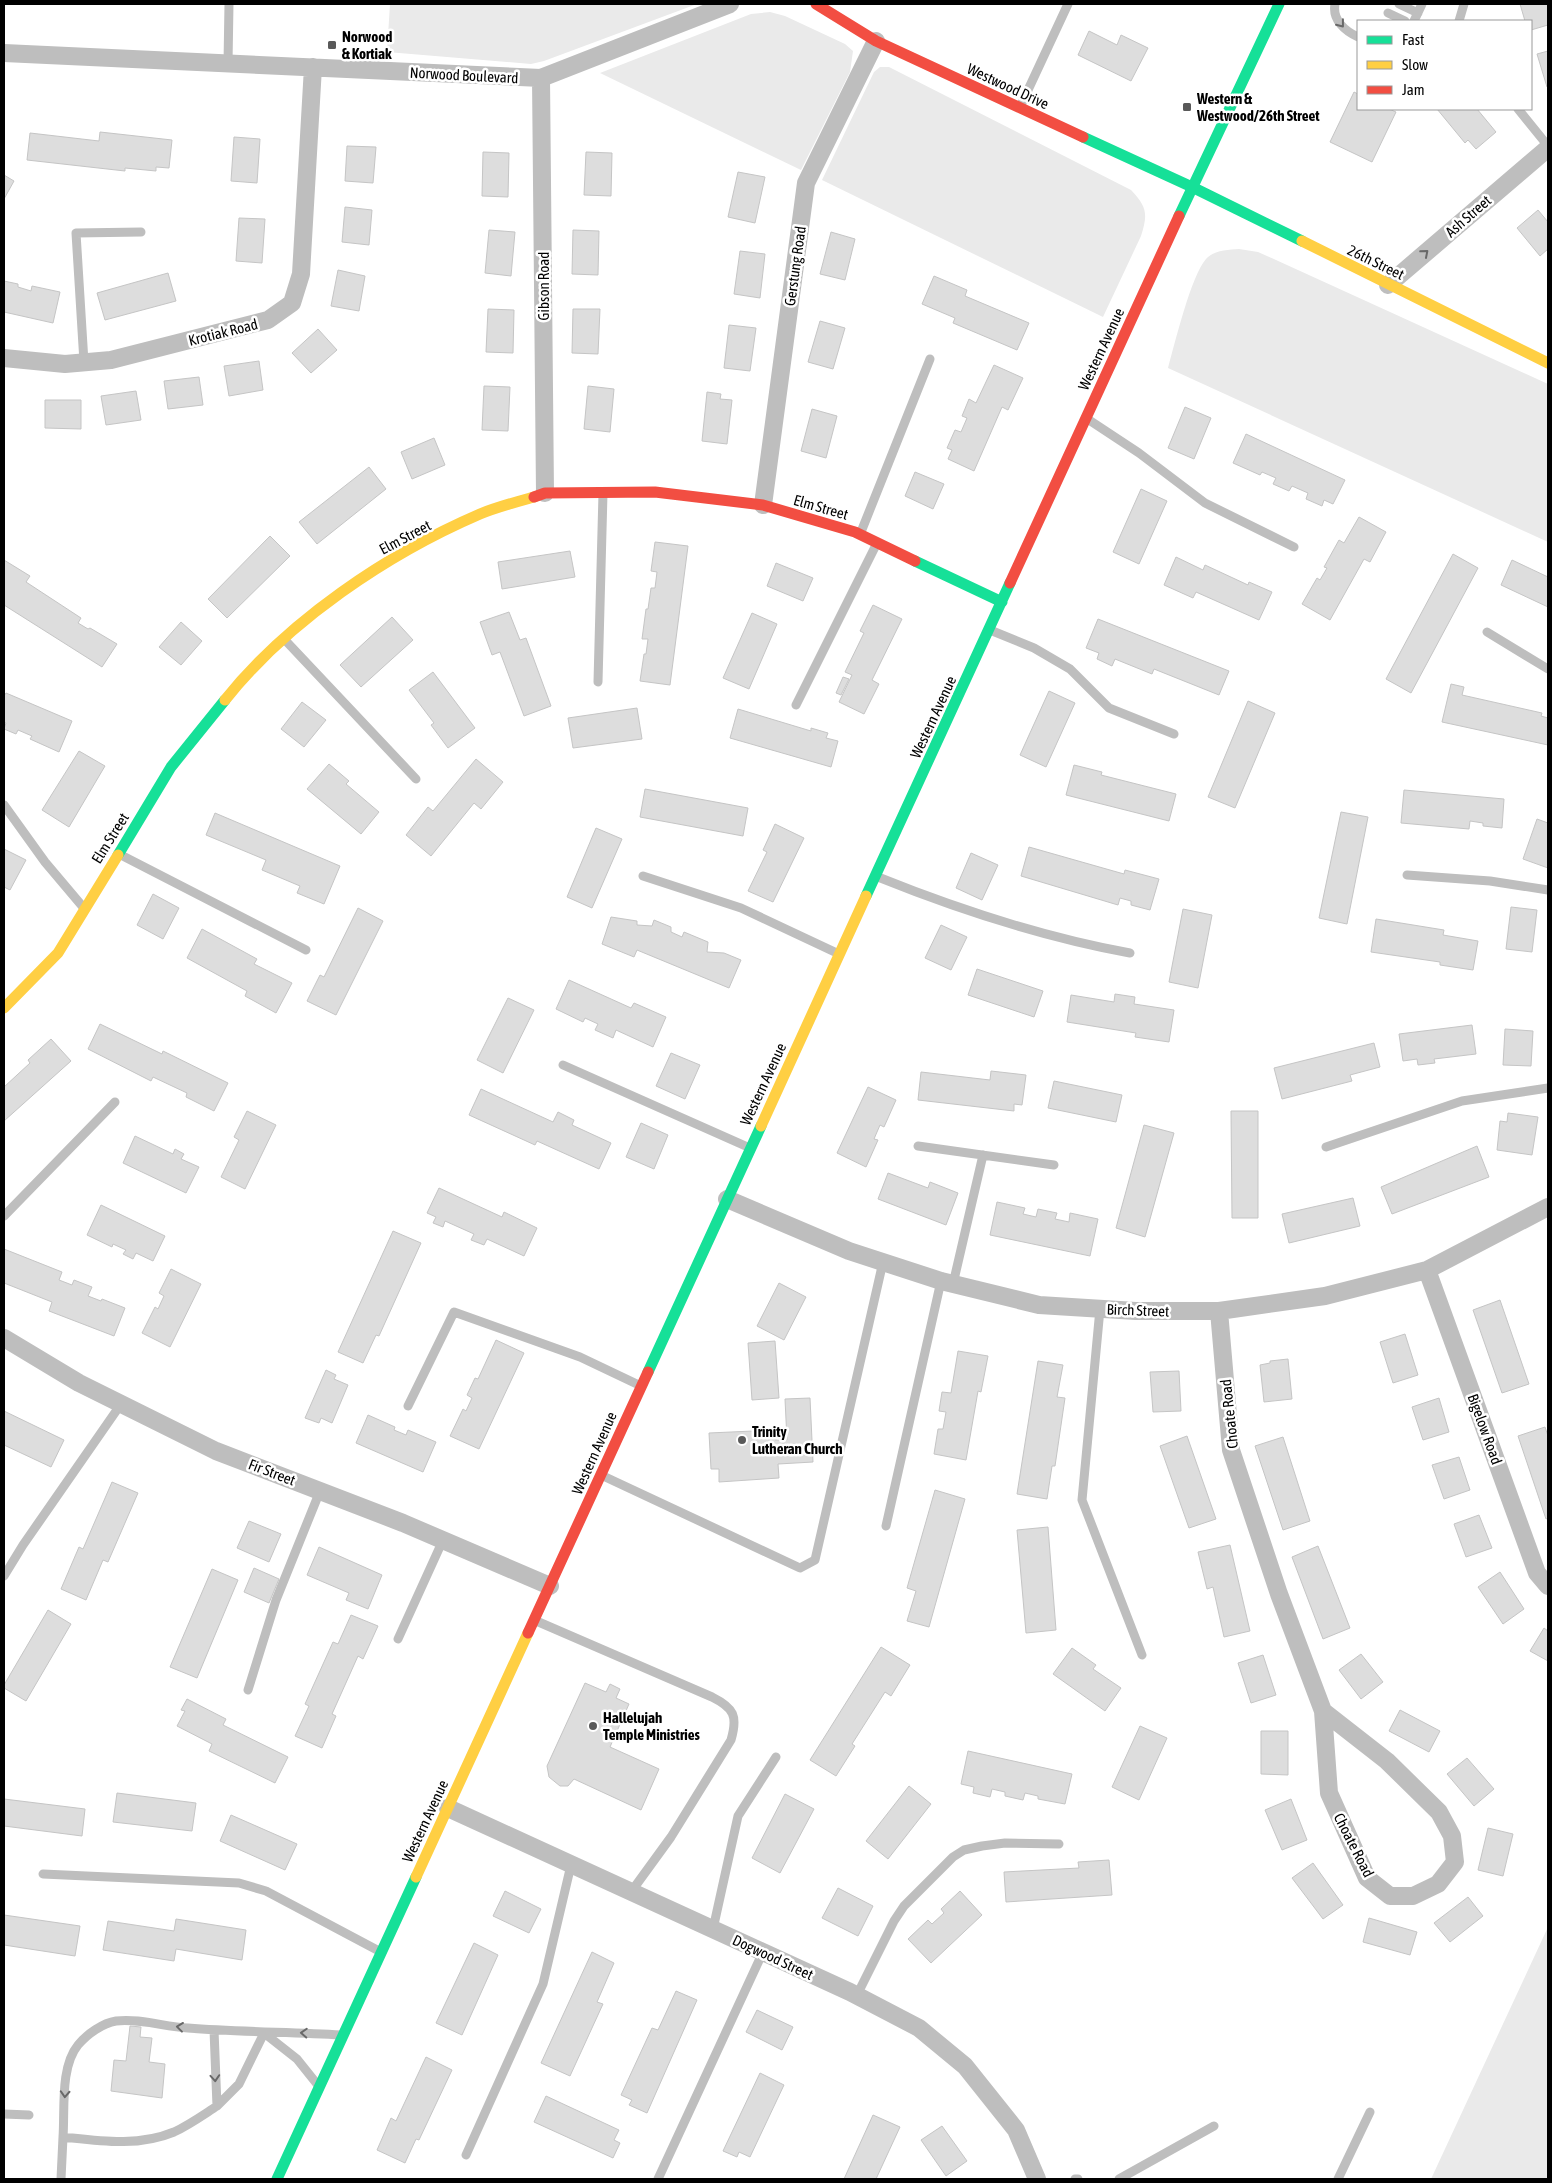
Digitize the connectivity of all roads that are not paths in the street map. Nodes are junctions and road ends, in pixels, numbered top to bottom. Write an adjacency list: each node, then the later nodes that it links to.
1 (229, 4): 17 (lane)
2 (730, 4): 19 (street, Norwood Boulevard)
3 (816, 4): 15 (main road, Westwood Drive)
4 (1068, 4): 20 (lane)
5 (1279, 4): 23 (main road, Western Avenue)
6 (1335, 4): 14 (lane, one-way to 14)
7 (1399, 4): 11 (lane)
8 (1422, 4): 11 (lane)
9 (1464, 4): 13 (lane)
10 (1388, 13): 12 (lane)
11 (1416, 17)
12 (1403, 20)
13 (1458, 20)
14 (1357, 36)
15 (876, 41): 20 (main road, Westwood Drive); 33 (street, Gerstung Road)
16 (4, 53): 17 (street, Norwood Boulevard)
17 (228, 63): 18 (street, Norwood Boulevard)
18 (313, 67): 19 (street, Norwood Boulevard); 28 (street, Krotiak Road)
19 (542, 78): 31 (street, Gibson Road)
20 (1020, 107): 23 (main road, Westwood Drive)
21 (1519, 110): 22 (lane)
22 (1548, 147): 25 (street, Ash Street, one-way to 22)
23 (1192, 187): 25 (main road, 26th Street); 30 (main road, Western Avenue)
24 (142, 232): 28 (lane)
25 (1388, 285): 29 (main road, 26th Street)
26 (4, 358): 28 (street, Krotiak Road)
27 (930, 359): 34 (lane)
28 (84, 362)
29 (1548, 363)
30 (1086, 418): 36 (lane); 37 (main road, Western Avenue)
31 (545, 493): 32 (main road, Elm Street); 40 (main road, Elm Street)
32 (603, 493): 33 (main road, Elm Street); 42 (lane)
33 (763, 505): 34 (main road, Elm Street)
34 (860, 535): 35 (main road, Elm Street)
35 (877, 543): 37 (main road, Elm Street); 43 (lane)
36 (1294, 547)
37 (1002, 602): 38 (main road, Western Avenue)
38 (990, 630): 44 (lane); 50 (main road, Western Avenue)
39 (1487, 632): 41 (lane)
40 (285, 639): 45 (lane); 47 (main road, Elm Street)
41 (1548, 669)
42 (598, 682)
43 (796, 705)
44 (1174, 734)
45 (416, 779)
46 (4, 805): 52 (lane)
47 (118, 854): 52 (main road, Elm Street); 53 (lane)
48 (1407, 875): 51 (lane)
49 (644, 876): 55 (lane)
50 (876, 876): 54 (lane); 55 (main road, Western Avenue)
51 (1548, 890)
52 (84, 909): 56 (main road, Elm Street)
53 (306, 950)
54 (1130, 953)
55 (840, 954): 62 (main road, Western Avenue)
56 (4, 1008)
57 (563, 1065): 62 (lane)
58 (1548, 1088): 61 (lane)
59 (115, 1102): 67 (lane)
60 (918, 1146): 63 (lane)
61 (1326, 1147)
62 (750, 1149): 65 (main road, Western Avenue)
63 (983, 1155): 64 (lane); 70 (lane)
64 (1054, 1165)
65 (727, 1199): 68 (street, Birch Street); 74 (main road, Western Avenue)
66 (1548, 1207): 69 (street, Birch Street)
67 (4, 1216)
68 (882, 1262): 70 (street, Birch Street); 77 (lane)
69 (1427, 1270): 72 (street, Birch Street); 83 (street, Bigelow Road)
70 (947, 1282): 71 (street, Birch Street); 79 (lane)
71 (1100, 1309): 72 (street, Birch Street); 86 (lane)
72 (1219, 1311): 88 (street, Choate Road)
73 (4, 1338): 75 (street, Fir Street)
74 (641, 1386): 76 (lane); 77 (main road, Western Avenue)
75 (121, 1404): 78 (street, Fir Street); 81 (lane)
76 (408, 1406)
77 (601, 1475): 82 (main road, Western Avenue)
78 (320, 1491): 80 (street, Fir Street); 87 (lane)
79 (886, 1526)
80 (443, 1540): 82 (street, Fir Street); 85 (lane)
81 (4, 1576)
82 (550, 1586): 84 (main road, Western Avenue)
83 (1548, 1586)
84 (534, 1620): 90 (main road, Western Avenue); 94 (lane)
85 (398, 1639)
86 (1142, 1655)
87 (248, 1690)
88 (1323, 1711): 88 (street, Choate Road)
89 (776, 1757): 95 (lane)
90 (448, 1808): 92 (street, Dogwood Street); 96 (main road, Western Avenue)
91 (1059, 1844): 98 (lane)
92 (571, 1864): 94 (street, Dogwood Street); 109 (lane)
93 (42, 1874): 96 (lane)
94 (631, 1892): 95 (street, Dogwood Street)
95 (713, 1929): 97 (street, Dogwood Street)
96 (382, 1952): 101 (main road, Western Avenue)
97 (763, 1952): 98 (street, Dogwood Street); 112 (lane)
98 (857, 1995): 113 (street, Dogwood Street)
99 (214, 2030): 100 (lane); 103 (lane, one-way to 103); 108 (lane, one-way to 108)
100 (264, 2033): 101 (lane, one-way to 100); 102 (lane); 103 (lane)
101 (344, 2035): 102 (main road, Western Avenue)
102 (319, 2088): 111 (main road, Western Avenue)
103 (217, 2106): 108 (lane)
104 (1370, 2112): 115 (lane)
105 (4, 2114): 106 (lane)
106 (29, 2115)
107 (1214, 2126): 114 (lane)
108 (62, 2137): 110 (lane)
109 (466, 2155)
110 (60, 2179)
111 (278, 2179)
112 (658, 2179)
113 (1037, 2179)
114 (1121, 2179)
115 (1338, 2179)

